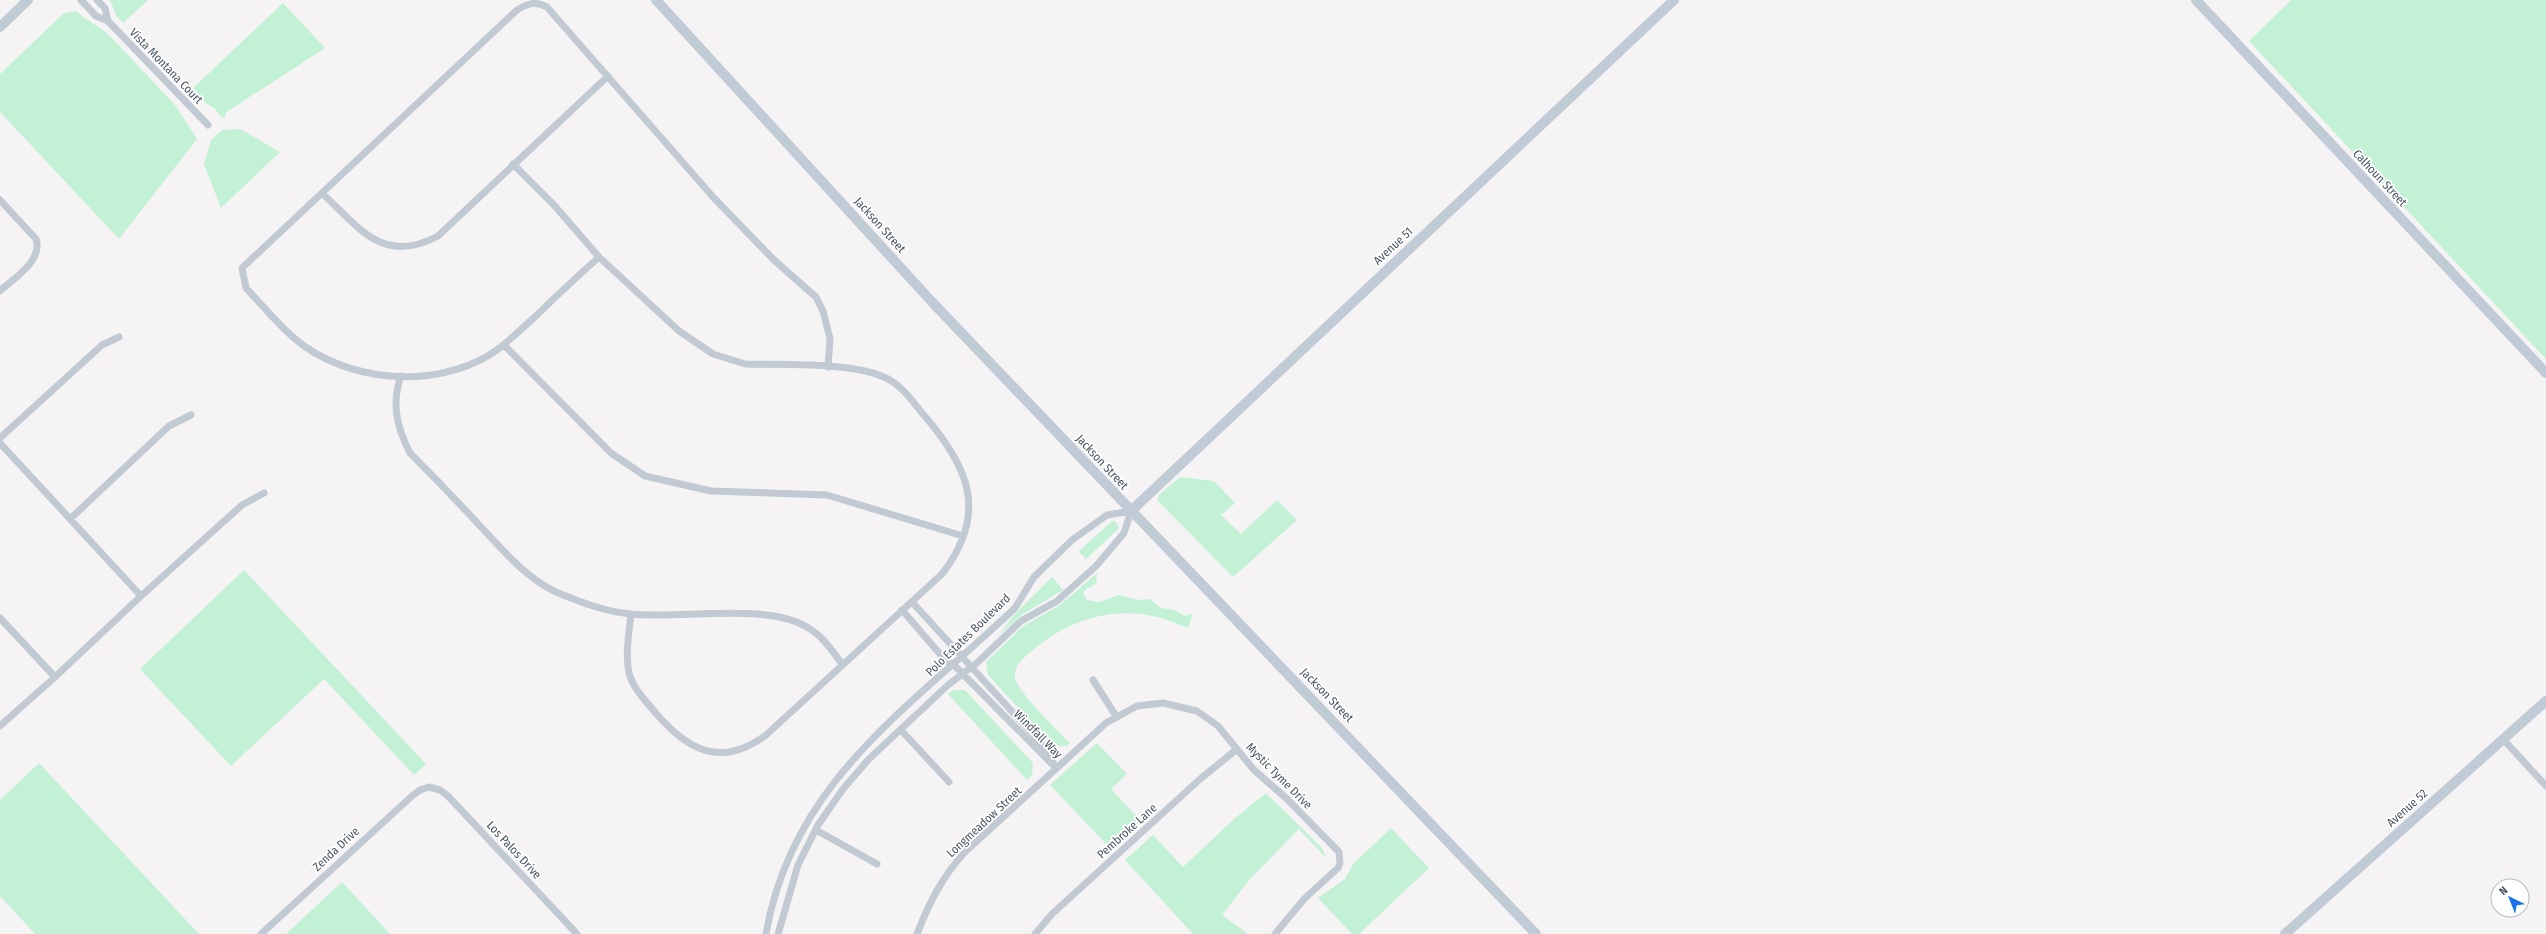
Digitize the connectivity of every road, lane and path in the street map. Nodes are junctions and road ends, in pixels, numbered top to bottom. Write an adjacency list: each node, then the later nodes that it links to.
1 (28, 0): 9 (main road)
2 (81, 0): 8 (street, Vista Montana Court)
3 (97, 0): 8 (street, Vista Montana Court)
4 (656, 0): 26 (main road, Jackson Street)
5 (1674, 0): 26 (main road, Avenue 51)
6 (2196, 0): 20 (main road, Calhoun Street)
7 (546, 3): 10 (street); 13 (street)
8 (108, 21): 11 (street, Vista Montana Court)
9 (0, 27)
10 (608, 76): 12 (street); 19 (street)
11 (208, 125)
12 (513, 164): 13 (street); 15 (street)
13 (323, 194): 21 (street)
14 (0, 200): 16 (street)
15 (599, 257): 18 (street); 19 (street)
16 (0, 291)
17 (119, 337): 23 (street)
18 (504, 345): 21 (street); 28 (street)
19 (828, 367): 28 (street)
20 (2546, 373)
21 (402, 376): 32 (street)
22 (191, 415): 27 (street)
23 (0, 438)
24 (0, 443): 27 (street)
25 (264, 493): 29 (street)
26 (1131, 511): 34 (street, Polo Estates Boulevard); 37 (street, Polo Estates Boulevard); 60 (main road, Jackson Street)
27 (70, 518): 29 (street)
28 (963, 536): 30 (street)
29 (141, 596): 39 (street)
30 (912, 602): 31 (street); 34 (street, Windfall Way)
31 (902, 610): 35 (street); 36 (street, Windfall Way)
32 (631, 614): 35 (street); 35 (street)
33 (0, 618): 39 (street)
34 (962, 658): 36 (street, Polo Estates Boulevard); 37 (street, Windfall Way)
35 (842, 664)
36 (954, 665): 38 (street, Windfall Way); 55 (street, Polo Estates Boulevard)
37 (970, 667): 38 (street, Polo Estates Boulevard); 47 (street, Windfall Way)
38 (962, 673): 44 (street, Polo Estates Boulevard); 47 (street, Windfall Way)
39 (55, 677): 43 (street)
40 (1093, 680): 42 (street)
41 (2546, 701): 45 (main road, Avenue 52)
42 (1116, 716): 46 (street, Mystic Tyme Drive); 47 (street, Mystic Tyme Drive)
43 (0, 726)
44 (901, 730): 48 (street); 51 (street, Polo Estates Boulevard)
45 (2503, 739): 49 (street); 61 (main road, Avenue 52)
46 (1237, 749): 58 (street, Pembroke Lane); 59 (street, Mystic Tyme Drive)
47 (1056, 769): 57 (street, Longmeadow Street)
48 (949, 782)
49 (2546, 786)
50 (429, 787): 53 (street, Zenda Drive); 54 (street, Los Palos Drive)
51 (816, 830): 52 (street); 56 (street, Polo Estates Boulevard)
52 (877, 864)
53 (261, 934)
54 (577, 934)
55 (766, 934)
56 (778, 934)
57 (917, 934)
58 (1035, 934)
59 (1275, 934)
60 (1536, 934)
61 (2285, 934)

